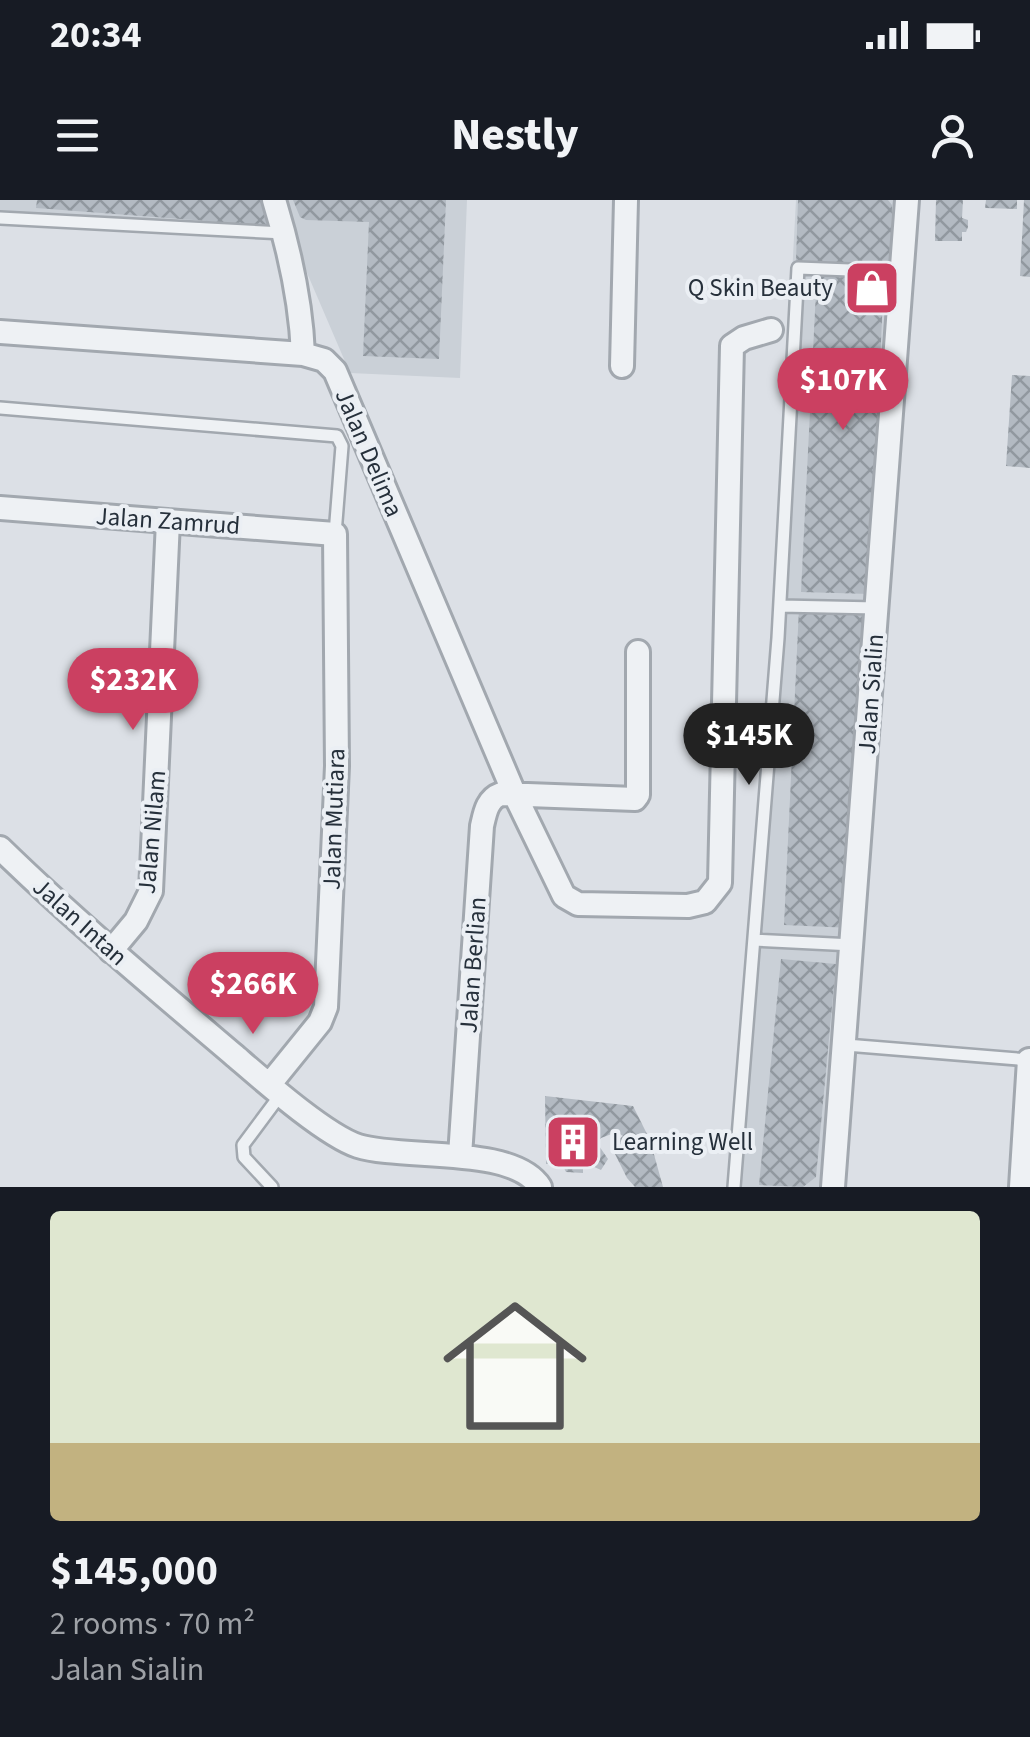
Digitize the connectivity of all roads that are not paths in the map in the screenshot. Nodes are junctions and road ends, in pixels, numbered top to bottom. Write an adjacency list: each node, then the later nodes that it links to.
1 (274, 200): 5 (street)
2 (626, 200): 10 (street)
3 (907, 200): 6 (street, Jalan Sialin)
4 (0, 218): 5 (lane)
5 (284, 233): 9 (street)
6 (902, 272): 15 (lane); 16 (street, Jalan Sialin)
7 (771, 330): 18 (street, Jalan Delima)
8 (0, 332): 9 (street)
9 (303, 354): 18 (street, Jalan Delima)
10 (622, 366)
11 (0, 408): 14 (lane)
12 (0, 508): 13 (street, Jalan Zamrud)
13 (168, 521): 14 (street, Jalan Zamrud); 22 (street, Jalan Nilam)
14 (335, 534): 25 (street, Jalan Mutiara)
15 (780, 606): 16 (lane); 20 (lane)
16 (877, 608): 21 (street, Jalan Sialin)
17 (638, 652): 18 (street)
18 (514, 793): 26 (street, Jalan Berlian)
19 (0, 848): 22 (street, Jalan Intan)
20 (754, 940): 21 (lane); 29 (lane)
21 (853, 945): 23 (street, Jalan Sialin)
22 (111, 951): 25 (street, Jalan Intan)
23 (846, 1045): 24 (lane); 30 (street, Jalan Sialin)
24 (1029, 1060): 31 (street)
25 (275, 1090): 26 (street, Jalan Intan); 28 (lane)
26 (460, 1156): 27 (street, Jalan Intan)
27 (533, 1180)
28 (272, 1187)
29 (734, 1187)
30 (833, 1187)
31 (1021, 1187)

